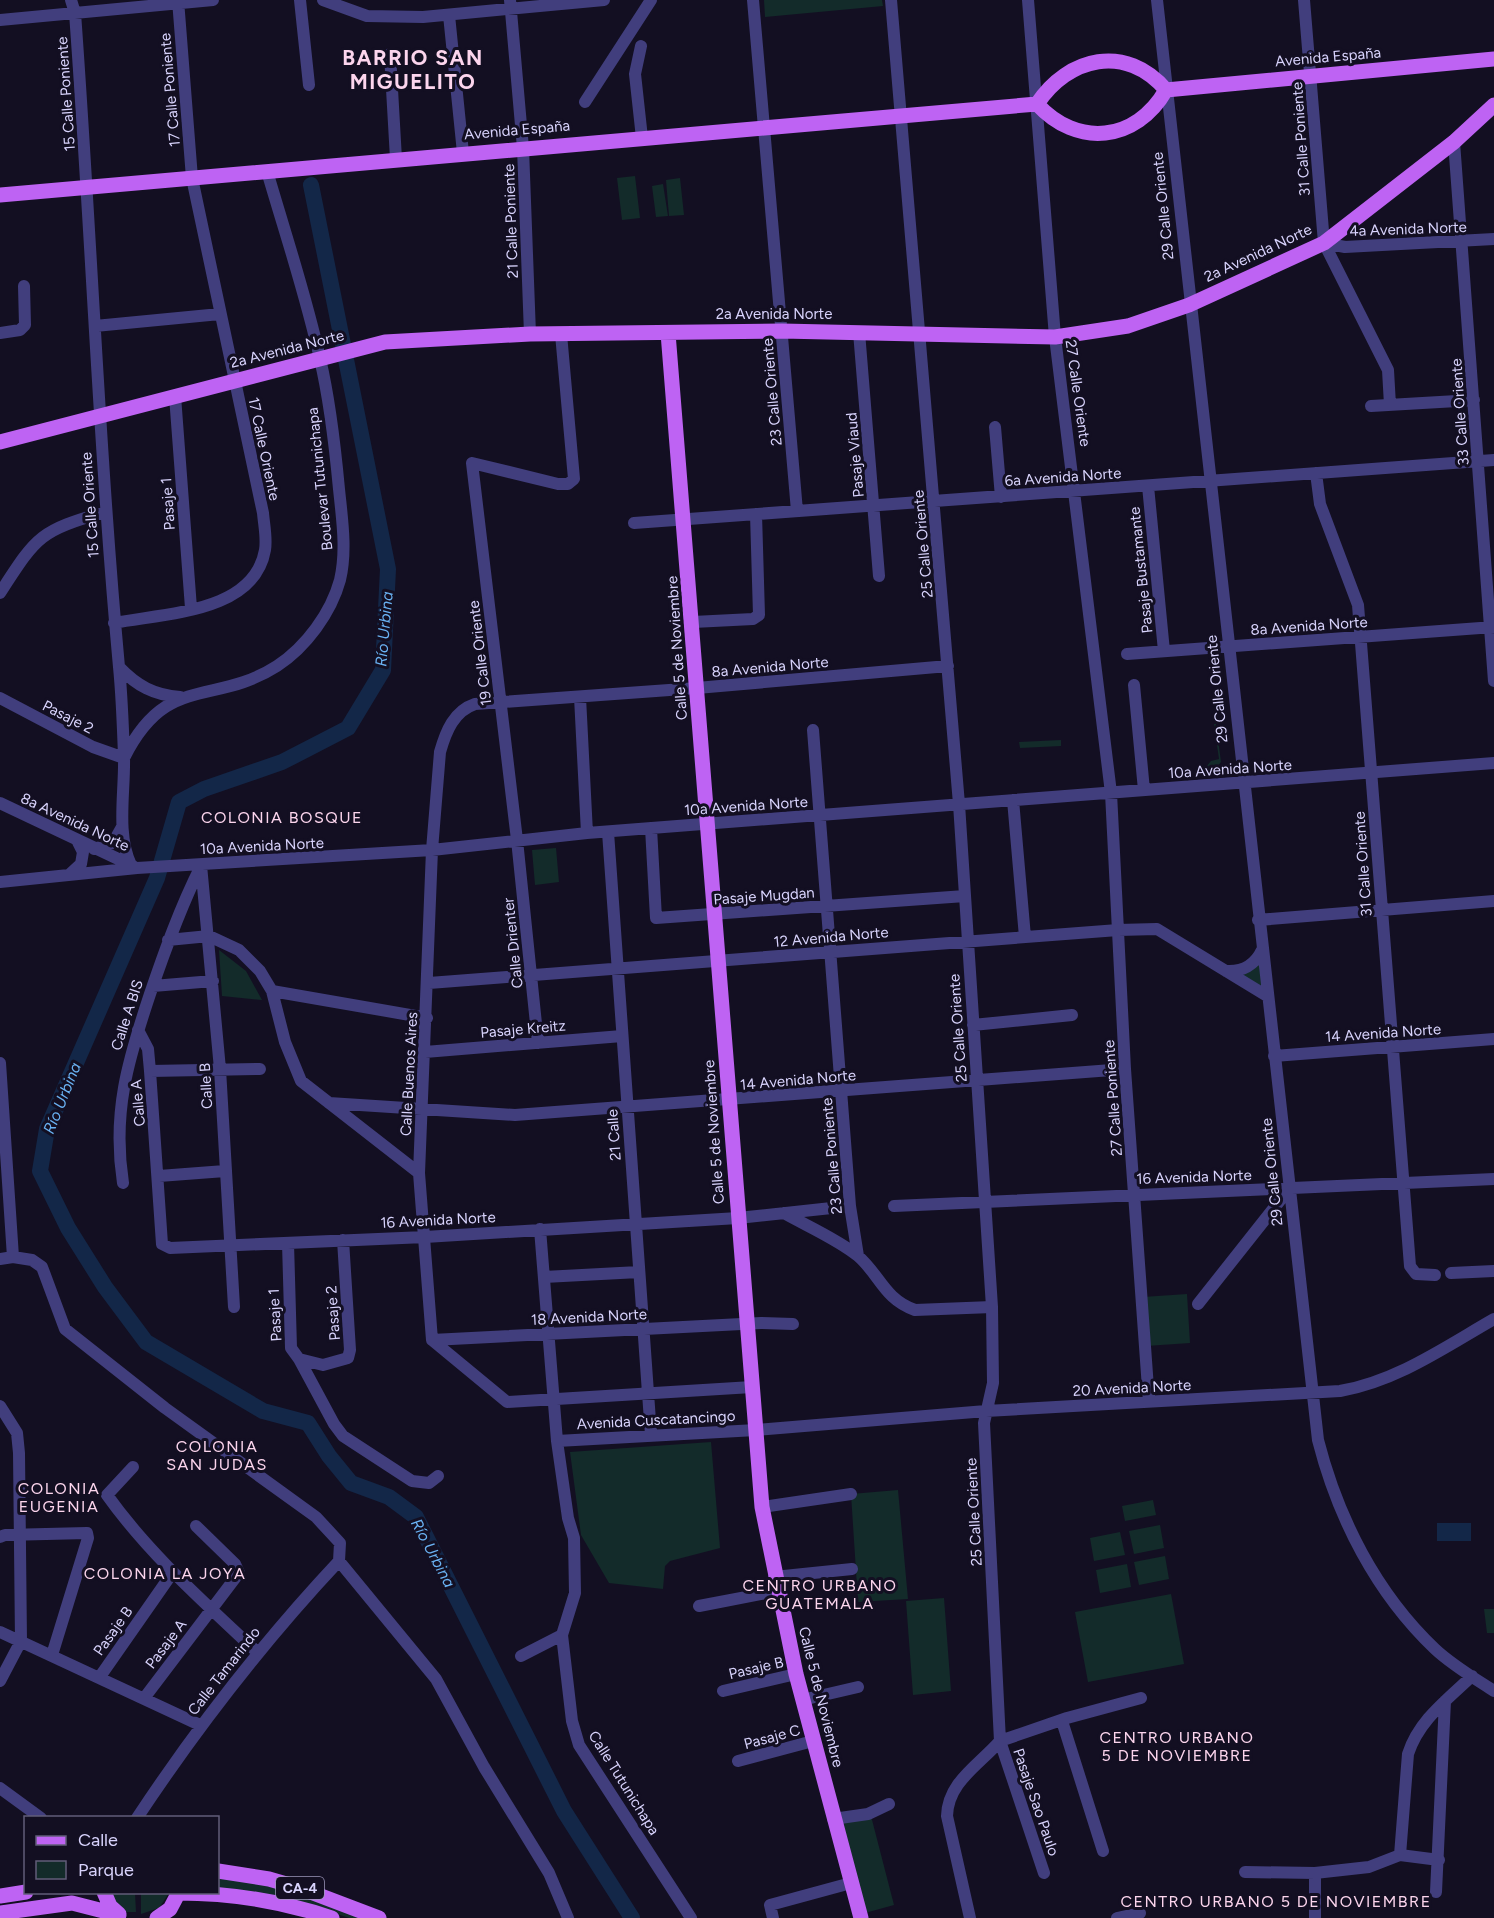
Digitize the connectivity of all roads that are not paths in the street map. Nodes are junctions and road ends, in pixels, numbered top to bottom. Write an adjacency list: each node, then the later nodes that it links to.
1 (71, 0): 14 (street, 15 Calle Poniente)
2 (213, 0): 12 (street)
3 (300, 0): 21 (street)
4 (323, 0): 15 (street)
5 (604, 0): 13 (street)
6 (651, 0): 23 (street)
7 (753, 0): 27 (street)
8 (891, 0): 26 (street, 25 Calle Oriente)
9 (1028, 0): 24 (street)
10 (1157, 0): 22 (street, 29 Calle Oriente)
11 (1304, 0): 20 (street, 31 Calle Poniente)
12 (178, 2): 14 (street); 34 (street, 17 Calle Poniente)
13 (510, 5): 15 (street); 30 (street, 21 Calle Poniente)
14 (75, 13): 16 (street); 35 (street, 15 Calle Poniente)
15 (449, 15): 31 (street)
16 (0, 20)
17 (641, 46): 28 (street)
18 (390, 54): 32 (street)
19 (1494, 59): 20 (main road, Avenida España)
20 (1312, 77): 22 (main road, Avenida España); 39 (street, 31 Calle Poniente)
21 (309, 85)
22 (1166, 90): 24 (main road); 24 (main road); 41 (street, 29 Calle Oriente)
23 (585, 102)
24 (1037, 104): 26 (main road, Avenida España); 51 (street, 27 Calle Oriente)
25 (1494, 105): 29 (main road, 2a Avenida Norte)
26 (903, 114): 27 (main road, Avenida España); 50 (street, 25 Calle Oriente)
27 (765, 127): 28 (main road, Avenida España); 44 (street, 23 Calle Oriente)
28 (642, 138): 30 (main road, Avenida España)
29 (1454, 142): 38 (street, 33 Calle Oriente); 39 (main road, 2a Avenida Norte)
30 (523, 148): 31 (main road, Avenida España); 48 (street, 21 Calle Poniente)
31 (463, 153): 32 (main road, Avenida España)
32 (396, 159): 33 (main road, Avenida España)
33 (267, 171): 34 (main road, Avenida España); 52 (street, Boulevar Tutunichapa)
34 (192, 178): 35 (main road, Avenida España); 42 (street, 17 Calle Oriente)
35 (87, 187): 36 (main road, Avenida España); 43 (street, 15 Calle Oriente)
36 (0, 195)
37 (1494, 239): 38 (street, 4a Avenida Norte)
38 (1462, 242): 39 (street, 4a Avenida Norte); 55 (street, 33 Calle Oriente)
39 (1323, 243): 41 (main road, 2a Avenida Norte); 56 (street, 31 Calle Poniente)
40 (24, 286): 45 (street)
41 (1189, 305): 51 (main road, 2a Avenida Norte); 64 (street, 29 Calle Oriente)
42 (220, 314): 43 (street); 53 (street, 17 Calle Oriente)
43 (94, 326): 58 (street, 15 Calle Oriente)
44 (782, 331): 46 (main road, 2a Avenida Norte); 47 (main road, 2a Avenida Norte); 70 (street, 23 Calle Oriente)
45 (0, 333)
46 (669, 333): 49 (main road, 2a Avenida Norte); 73 (main road, Calle 5 de Noviembre)
47 (859, 333): 50 (main road, 2a Avenida Norte); 69 (street, Pasaje Viaud)
48 (530, 334): 49 (main road, 2a Avenida Norte); 52 (main road, 2a Avenida Norte)
49 (561, 334): 93 (street, 19 Calle Oriente)
50 (918, 334): 51 (main road, 2a Avenida Norte); 68 (street, 25 Calle Oriente)
51 (1055, 337): 66 (street, 27 Calle Oriente)
52 (327, 357): 53 (main road, 2a Avenida Norte); 90 (street, Boulevar Tutunichapa)
53 (234, 381): 54 (main road, 2a Avenida Norte); 77 (street, 17 Calle Oriente)
54 (175, 396): 58 (main road, 2a Avenida Norte); 77 (street, Pasaje 1)
55 (1474, 400): 56 (street); 62 (street, 33 Calle Oriente)
56 (1390, 405): 57 (street)
57 (1371, 406)
58 (98, 415): 60 (main road, 2a Avenida Norte); 71 (street, 15 Calle Oriente)
59 (995, 427): 67 (street)
60 (0, 442)
61 (1494, 460): 62 (street, 6a Avenida Norte)
62 (1478, 461): 63 (street, 6a Avenida Norte); 80 (street, 33 Calle Oriente)
63 (1316, 473): 64 (street, 6a Avenida Norte); 81 (street, 31 Calle Oriente)
64 (1209, 481): 65 (street, 6a Avenida Norte); 82 (street, 29 Calle Oriente)
65 (1148, 486): 66 (street, 6a Avenida Norte); 83 (street, Pasaje Bustamante)
66 (1076, 491): 67 (street, 6a Avenida Norte); 101 (street, 27 Calle Oriente)
67 (1001, 497): 68 (street, 6a Avenida Norte)
68 (935, 502): 69 (street, 6a Avenida Norte); 85 (street, 25 Calle Oriente)
69 (874, 505): 70 (street, 6a Avenida Norte); 75 (street, Pasaje Viaud)
70 (797, 511): 72 (street, 6a Avenida Norte)
71 (105, 512): 76 (street); 79 (street, 15 Calle Oriente)
72 (756, 514): 73 (street, 6a Avenida Norte); 78 (street)
73 (685, 520): 74 (street, 6a Avenida Norte); 78 (main road, Calle 5 de Noviembre)
74 (634, 523)
75 (879, 576)
76 (0, 593)
77 (191, 608): 79 (street, 17 Calle Oriente)
78 (693, 622): 89 (main road, Calle 5 de Noviembre)
79 (114, 623): 86 (street, 15 Calle Oriente)
80 (1492, 627): 81 (street, 8a Avenida Norte); 87 (street, 33 Calle Oriente)
81 (1360, 637): 82 (street, 8a Avenida Norte); 98 (street, 31 Calle Oriente)
82 (1228, 647): 83 (street, 8a Avenida Norte); 99 (street, 29 Calle Oriente)
83 (1164, 651): 84 (street, 8a Avenida Norte)
84 (1127, 654)
85 (948, 666): 89 (street, 8a Avenida Norte); 104 (street, 25 Calle Oriente)
86 (119, 667): 90 (street, Boulevar Tutunichapa); 96 (street, 15 Calle Oriente)
87 (1494, 681)
88 (1134, 685): 100 (street)
89 (697, 688): 91 (street, 8a Avenida Norte); 107 (main road, Calle 5 de Noviembre)
90 (180, 697): 96 (street, Boulevar Tutunichapa)
91 (580, 697): 93 (street, 8a Avenida Norte); 110 (street)
92 (0, 698): 96 (street, Pasaje 2)
93 (500, 700): 94 (street, 8a Avenida Norte); 112 (street, 19 Calle Oriente)
94 (456, 717): 115 (street, Calle Buenos Aires)
95 (813, 730): 105 (street, 23 Calle Poniente)
96 (124, 758): 106 (street, 15 Calle Oriente)
97 (1494, 763): 98 (street, 10a Avenida Norte)
98 (1371, 773): 99 (street, 10a Avenida Norte); 125 (street, 31 Calle Oriente)
99 (1243, 783): 100 (street, 10a Avenida Norte); 127 (street, 29 Calle Oriente)
100 (1144, 790): 101 (street, 10a Avenida Norte)
101 (1111, 793): 102 (street, 10a Avenida Norte); 128 (street, 27 Calle Poniente)
102 (1013, 800): 104 (street, 10a Avenida Norte); 130 (street)
103 (0, 804): 113 (street, 8a Avenida Norte)
104 (959, 804): 105 (street, 10a Avenida Norte); 122 (street, 25 Calle Oriente)
105 (821, 815): 107 (street, 10a Avenida Norte); 124 (street, 23 Calle Poniente)
106 (123, 820): 111 (street, 15 Calle Oriente); 114 (street, 15 Calle Oriente)
107 (708, 824): 108 (street, 10a Avenida Norte); 126 (main road, Calle 5 de Noviembre)
108 (651, 828): 109 (street, 10a Avenida Norte); 126 (street, Pasaje Mugdan)
109 (608, 832): 110 (street, 10a Avenida Norte); 136 (street, 21 Calle)
110 (588, 833): 112 (street, 10a Avenida Norte)
111 (124, 838): 116 (street); 118 (street, 15 Calle Oriente)
112 (517, 840): 115 (street, 10a Avenida Norte); 138 (street, Calle Drienter)
113 (78, 842): 114 (street, 8a Avenida Norte); 120 (street)
114 (92, 849): 116 (street, 8a Avenida Norte)
115 (432, 850): 117 (street, 10a Avenida Norte); 140 (street, Calle Buenos Aires)
116 (115, 858): 118 (street, 8a Avenida Norte); 119 (street)
117 (201, 865): 118 (street, 10a Avenida Norte); 129 (street, Calle B); 131 (street, Calle A BIS)
118 (137, 867): 119 (street, 10a Avenida Norte)
119 (93, 873): 120 (street, 10a Avenida Norte)
120 (69, 875): 121 (street, 10a Avenida Norte)
121 (0, 882)
122 (965, 896): 124 (street, Pasaje Mugdan); 132 (street, 25 Calle Oriente)
123 (1494, 901): 125 (street)
124 (828, 906): 126 (street, Pasaje Mugdan); 134 (street, 23 Calle Poniente)
125 (1381, 910): 127 (street); 151 (street, 31 Calle Oriente)
126 (716, 915): 135 (main road, Calle 5 de Noviembre)
127 (1258, 920): 133 (street, 29 Calle Oriente)
128 (1118, 930): 130 (street, 12 Avenida Norte); 137 (street, 12 Avenida Norte); 157 (street, 27 Calle Poniente)
129 (209, 936): 131 (street); 139 (street, Calle B); 142 (street)
130 (1025, 937): 132 (street, 12 Avenida Norte)
131 (168, 940): 141 (street, Calle A BIS)
132 (968, 941): 134 (street, 12 Avenida Norte); 146 (street, 25 Calle Oriente)
133 (1262, 950): 137 (street); 143 (street, 29 Calle Oriente)
134 (831, 952): 135 (street, 12 Avenida Norte); 160 (street, 23 Calle Poniente)
135 (720, 961): 136 (street, 12 Avenida Norte); 161 (main road, Calle 5 de Noviembre)
136 (617, 969): 138 (street, 12 Avenida Norte); 148 (street, 21 Calle)
137 (1225, 970): 143 (street, 12 Avenida Norte)
138 (532, 975): 140 (street, 12 Avenida Norte); 150 (street, Calle Drienter)
139 (213, 981): 141 (street); 155 (street, Calle B)
140 (429, 983): 145 (street, Calle Buenos Aires)
141 (153, 986): 147 (street, Calle A BIS)
142 (272, 991): 145 (street); 162 (street)
143 (1267, 996): 153 (street, 29 Calle Oriente)
144 (1072, 1015): 146 (street)
145 (427, 1018): 152 (street, Calle Buenos Aires)
146 (973, 1025): 159 (street, 25 Calle Oriente)
147 (138, 1030): 158 (street, Calle A); 170 (street, Calle A BIS)
148 (622, 1036): 150 (street, Pasaje Kreitz); 163 (street, 21 Calle)
149 (1494, 1039): 151 (street, 14 Avenida Norte)
150 (538, 1043): 152 (street, Pasaje Kreitz)
151 (1392, 1047): 153 (street, 14 Avenida Norte); 171 (street, 31 Calle Oriente)
152 (425, 1052): 164 (street, Calle Buenos Aires)
153 (1274, 1056): 172 (street, 29 Calle Oriente)
154 (0, 1063): 165 (street)
155 (220, 1069): 156 (street); 158 (street); 166 (street, Calle B)
156 (260, 1069)
157 (1125, 1069): 159 (street, 14 Avenida Norte); 173 (street, 27 Calle Poniente)
158 (150, 1071): 168 (street, Calle A)
159 (977, 1081): 160 (street, 14 Avenida Norte); 174 (street, 25 Calle Oriente)
160 (842, 1092): 161 (street, 14 Avenida Norte); 175 (street, 23 Calle Poniente)
161 (729, 1101): 163 (street, 14 Avenida Norte); 178 (main road, Calle 5 de Noviembre)
162 (329, 1103): 164 (street, 14 Avenida Norte); 167 (street)
163 (627, 1108): 164 (street, 14 Avenida Norte); 179 (street, 21 Calle)
164 (423, 1109): 167 (street, Calle Buenos Aires)
165 (2, 1111): 186 (street)
166 (225, 1171): 168 (street); 184 (street, Calle B)
167 (419, 1173): 181 (street, Calle Buenos Aires)
168 (159, 1176): 184 (street, 16 Avenida Norte)
169 (1494, 1179): 171 (street, 16 Avenida Norte)
170 (123, 1183)
171 (1403, 1183): 172 (street, 16 Avenida Norte); 191 (street, 31 Calle Oriente)
172 (1289, 1189): 173 (street, 16 Avenida Norte); 193 (street); 206 (street, 29 Calle Oriente)
173 (1136, 1195): 174 (street, 16 Avenida Norte); 208 (street, 27 Calle Poniente)
174 (985, 1201): 176 (street, 16 Avenida Norte); 195 (street, 25 Calle Oriente)
175 (850, 1206): 177 (street, 16 Avenida Norte); 185 (street, 23 Calle Poniente)
176 (894, 1206)
177 (784, 1213): 178 (street, 16 Avenida Norte); 185 (street)
178 (738, 1218): 179 (street, 16 Avenida Norte); 198 (main road, Calle 5 de Noviembre)
179 (636, 1224): 180 (street, 16 Avenida Norte); 189 (street, 21 Calle)
180 (540, 1229): 181 (street, 16 Avenida Norte); 192 (street, Calle Tutunichapa)
181 (425, 1237): 182 (street, 16 Avenida Norte); 201 (street, Calle Buenos Aires)
182 (343, 1240): 183 (street, 16 Avenida Norte); 203 (street, Pasaje 2)
183 (288, 1243): 184 (street, 16 Avenida Norte); 202 (street, Pasaje 1)
184 (230, 1246): 194 (street, Calle B)
185 (858, 1256): 195 (street)
186 (14, 1257): 187 (street); 221 (street)
187 (0, 1259)
188 (1494, 1271): 190 (street)
189 (639, 1272): 192 (street); 199 (street, 21 Calle)
190 (1451, 1273)
191 (1435, 1275)
192 (544, 1277): 200 (street, Calle Tutunichapa)
193 (1198, 1304)
194 (234, 1307)
195 (992, 1307): 210 (street, 25 Calle Oriente)
196 (1494, 1319): 206 (street, 20 Avenida Norte)
197 (793, 1324): 198 (street, 18 Avenida Norte)
198 (747, 1325): 199 (street, 18 Avenida Norte); 204 (main road, Calle 5 de Noviembre)
199 (643, 1330): 200 (street, 18 Avenida Norte); 205 (street, 21 Calle)
200 (549, 1334): 201 (street, 18 Avenida Norte); 207 (street, Calle Tutunichapa)
201 (432, 1340): 207 (street)
202 (299, 1359): 203 (street, Pasaje 1); 215 (street)
203 (323, 1365)
204 (752, 1387): 205 (street); 211 (main road, Calle 5 de Noviembre)
205 (648, 1393): 207 (street); 212 (street, 21 Calle)
206 (1311, 1393): 208 (street, 20 Avenida Norte); 234 (street, 29 Calle Oriente)
207 (554, 1399): 213 (street, Calle Tutunichapa)
208 (1149, 1402): 210 (street, 20 Avenida Norte)
209 (0, 1406): 219 (street)
210 (986, 1411): 211 (street, 20 Avenida Norte); 247 (street, 25 Calle Oriente)
211 (756, 1430): 212 (street, Avenida Cuscatancingo); 217 (main road, Calle 5 de Noviembre)
212 (651, 1435): 213 (street, Avenida Cuscatancingo)
213 (557, 1440): 228 (street, Calle Tutunichapa)
214 (133, 1467): 223 (street)
215 (438, 1476)
216 (851, 1494): 217 (street)
217 (762, 1507): 224 (main road, Calle 5 de Noviembre)
218 (196, 1526): 226 (street, Pasaje A)
219 (20, 1534): 220 (street); 229 (street); 231 (street)
220 (0, 1538)
221 (339, 1561): 230 (street, Calle Tamarindo); 273 (street)
222 (852, 1569): 224 (street)
223 (173, 1572): 226 (street); 235 (street, Pasaje B)
224 (776, 1584): 225 (street); 233 (main road, Calle 5 de Noviembre)
225 (699, 1606)
226 (211, 1609): 230 (street); 240 (street, Pasaje A)
227 (0, 1632): 229 (street)
228 (562, 1635): 232 (street); 274 (street, Calle Tutunichapa)
229 (21, 1641): 231 (street); 236 (street)
230 (258, 1653): 245 (street, Calle Tamarindo)
231 (52, 1655): 235 (street)
232 (521, 1656)
233 (796, 1674): 238 (street, Pasaje B); 242 (main road, Calle 5 de Noviembre)
234 (1472, 1676): 239 (street, 29 Calle Oriente); 243 (street)
235 (99, 1678): 240 (street)
236 (0, 1681)
237 (858, 1687): 242 (street)
238 (723, 1691)
239 (1494, 1691)
240 (145, 1698): 245 (street)
241 (1141, 1698): 244 (street)
242 (802, 1700): 246 (main road, Calle 5 de Noviembre)
243 (1444, 1701): 255 (street); 256 (street)
244 (1062, 1721): 247 (street); 254 (street)
245 (200, 1725): 251 (street, Calle Tamarindo)
246 (813, 1741): 248 (street, Pasaje C); 253 (main road, Calle 5 de Noviembre)
247 (1000, 1742): 259 (street, Pasaje Sao Paulo); 277 (street)
248 (738, 1761)
249 (0, 1788): 252 (street)
250 (889, 1804): 253 (street)
251 (142, 1815)
252 (38, 1816)
253 (833, 1819): 261 (main road, Calle 5 de Noviembre)
254 (1103, 1851)
255 (1400, 1855): 256 (street); 260 (street)
256 (1439, 1860): 263 (street)
257 (219, 1871): 272 (main road, CA-4)
258 (1245, 1872): 260 (street)
259 (1044, 1873)
260 (1315, 1873): 279 (street)
261 (850, 1883): 275 (street); 276 (main road, Calle 5 de Noviembre)
262 (24, 1892): 265 (main road)
263 (1436, 1892)
264 (104, 1894): 269 (main road)
265 (0, 1896)
266 (176, 1902): 270 (main road, CA-4); 271 (main road, CA-4)
267 (0, 1913): 269 (main road)
268 (1140, 1913): 278 (street)
269 (122, 1916)
270 (157, 1918)
271 (332, 1918)
272 (379, 1918)
273 (568, 1918)
274 (691, 1918)
275 (773, 1918)
276 (861, 1918)
277 (970, 1918)
278 (1117, 1918)
279 (1315, 1918)

